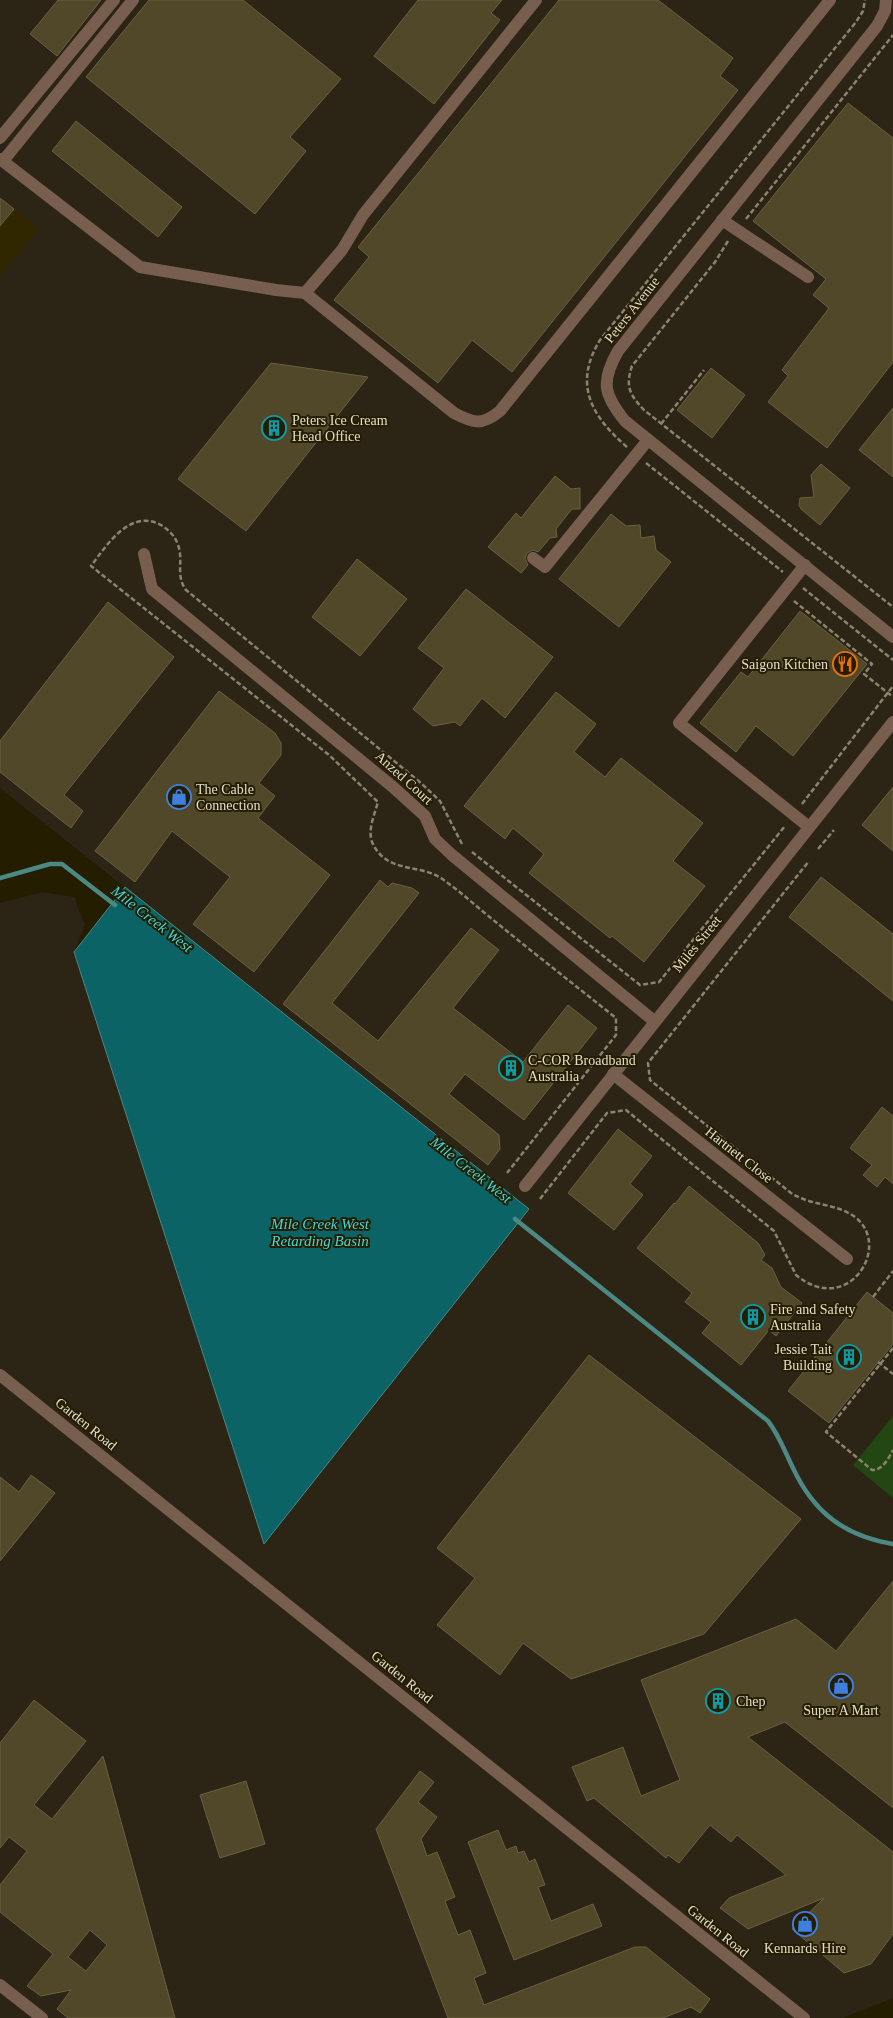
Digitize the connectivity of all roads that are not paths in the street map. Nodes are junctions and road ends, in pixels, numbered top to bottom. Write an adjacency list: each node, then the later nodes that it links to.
1 (114, 0): 6 (street)
2 (133, 0): 7 (street)
3 (536, 0): 10 (street)
4 (830, 0): 10 (street)
5 (886, 0): 8 (street, Peters Avenue)
6 (0, 138)
7 (1, 160): 10 (street)
8 (722, 220): 9 (street); 11 (street, Peters Avenue)
9 (808, 277)
10 (305, 293)
11 (648, 440): 13 (street); 14 (street, Peters Avenue)
12 (144, 554): 18 (street, Anzed Court)
13 (533, 558)
14 (805, 566): 15 (street, Peters Avenue); 17 (street)
15 (893, 637)
16 (893, 722): 17 (street, Miles Street)
17 (809, 827): 18 (street, Miles Street)
18 (654, 1021): 19 (street, Miles Street)
19 (613, 1074): 20 (street, Miles Street); 21 (street, Hartnett Close)
20 (525, 1186)
21 (847, 1259)
22 (0, 1375): 25 (street, Garden Road)
23 (0, 1984): 24 (street)
24 (42, 2018)
25 (799, 2018)

